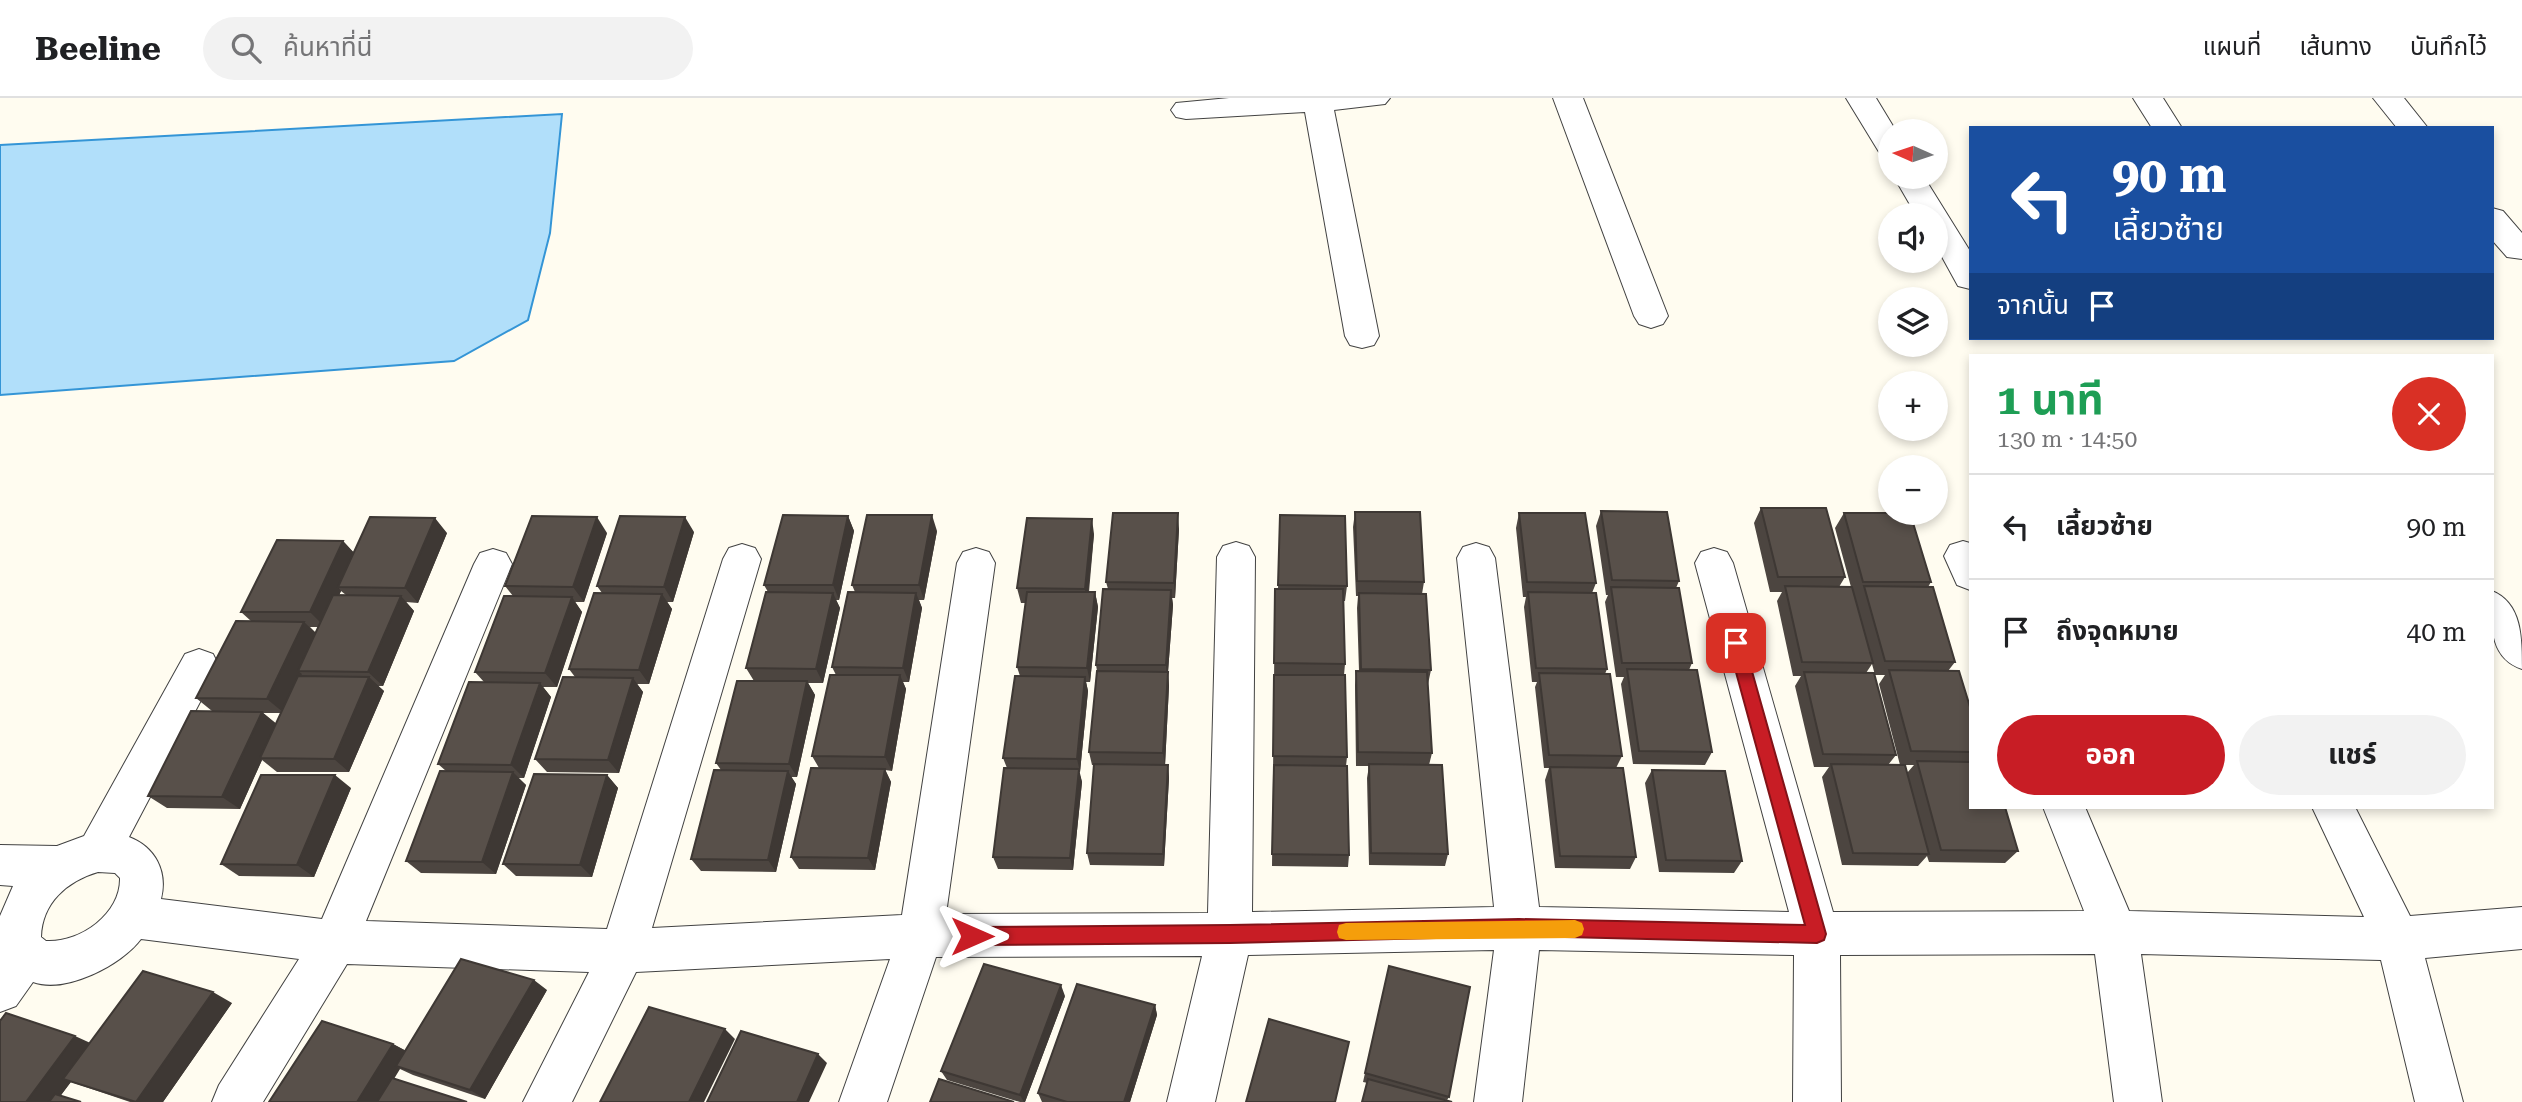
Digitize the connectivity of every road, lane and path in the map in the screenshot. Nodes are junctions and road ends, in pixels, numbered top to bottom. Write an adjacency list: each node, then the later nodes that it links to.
1 (1375, 98): 6 (street)
2 (1568, 98): 15 (street)
3 (1861, 98): 8 (street)
4 (2148, 98): 9 (street)
5 (2388, 98): 10 (street)
6 (1318, 102): 7 (street); 16 (street)
7 (1186, 110)
8 (1878, 126)
9 (2166, 126)
10 (2411, 126)
11 (2494, 221): 13 (street)
12 (1948, 240): 14 (street)
13 (2518, 249)
14 (1969, 276)
15 (1651, 316)
16 (1362, 336)
17 (1236, 557): 34 (street)
18 (1476, 558): 31 (street)
19 (742, 559): 40 (street)
20 (976, 563): 36 (street)
21 (1714, 563): 35 (street)
22 (493, 564): 38 (street)
23 (2494, 610): 24 (street)
24 (2522, 652)
25 (199, 666): 28 (street)
26 (2065, 809): 33 (street)
27 (2334, 809): 37 (street)
28 (79, 859): 29 (street); 30 (street); 39 (street)
29 (0, 865)
30 (131, 917): 38 (street); 39 (street)
31 (1519, 928): 34 (street); 35 (street); 45 (street)
32 (2522, 928): 37 (street)
33 (2115, 932): 35 (street); 37 (street); 47 (street)
34 (1230, 934): 36 (street); 44 (street)
35 (1817, 934): 46 (street)
36 (921, 936): 40 (street); 43 (street)
37 (2398, 939): 48 (street)
38 (335, 942): 40 (street); 41 (street)
39 (10, 951)
40 (623, 951): 42 (street)
41 (236, 1102)
42 (547, 1102)
43 (863, 1102)
44 (1191, 1102)
45 (1498, 1102)
46 (1817, 1102)
47 (2138, 1102)
48 (2439, 1102)

